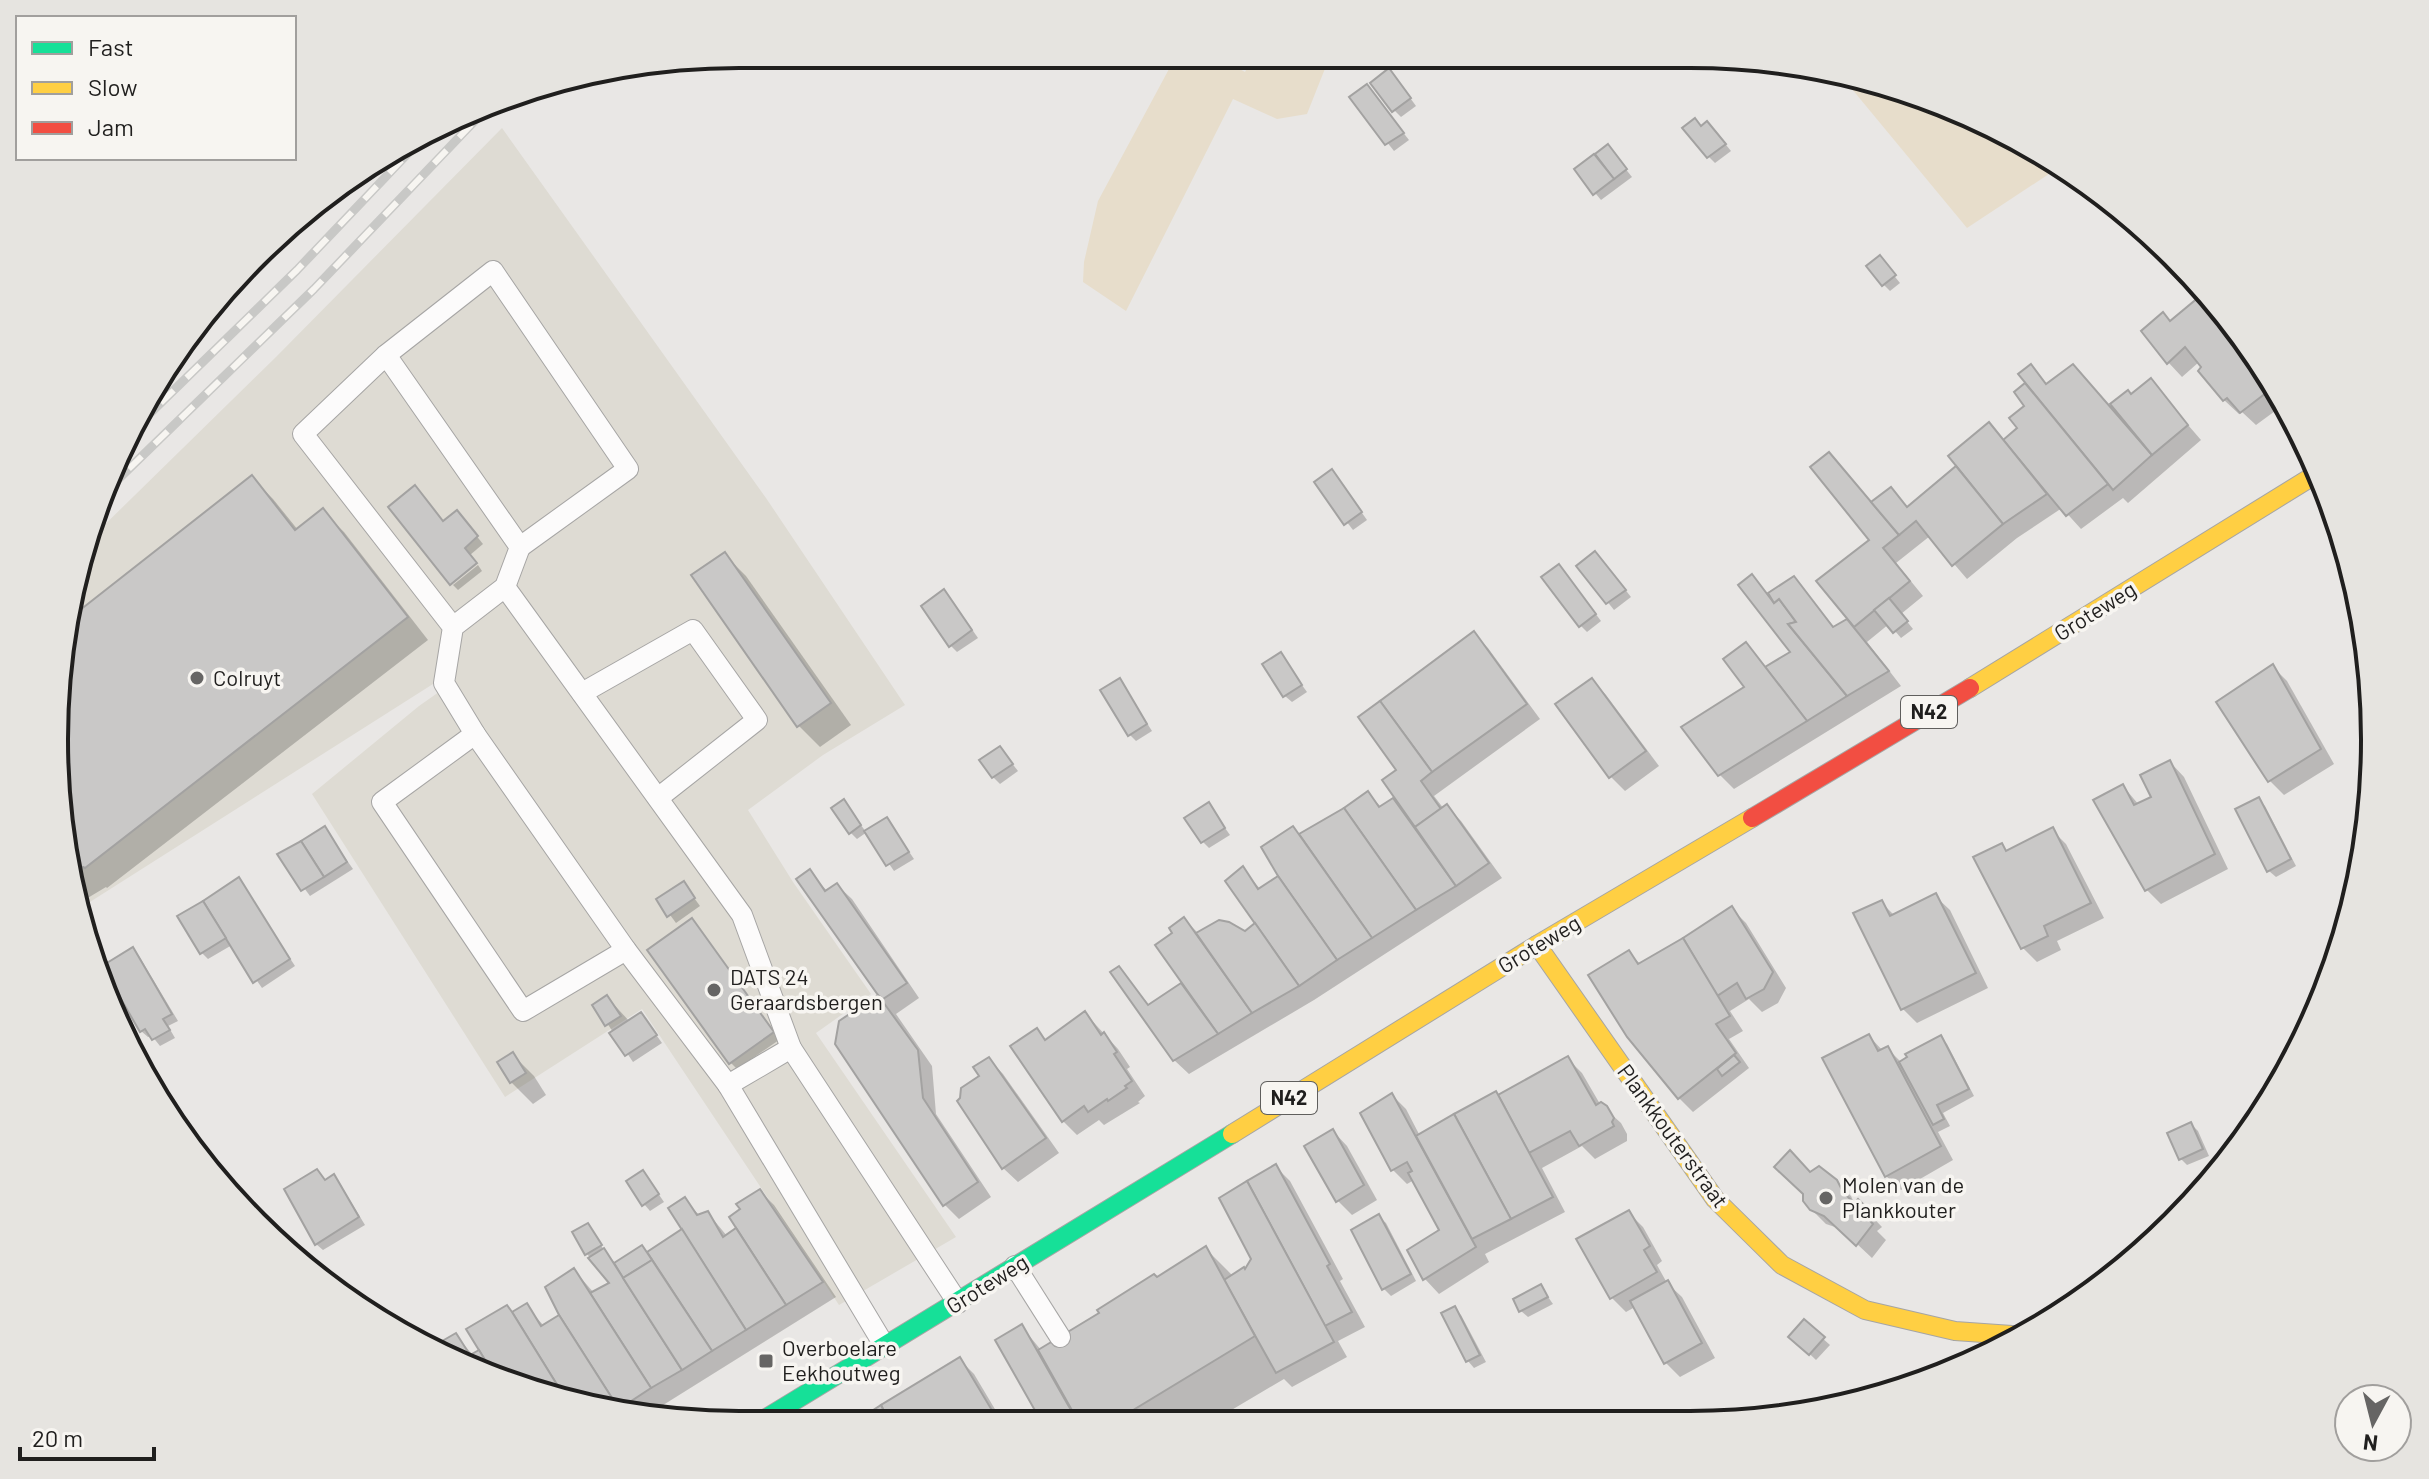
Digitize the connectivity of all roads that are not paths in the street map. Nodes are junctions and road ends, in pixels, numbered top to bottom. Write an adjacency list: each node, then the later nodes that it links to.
1 (386, 355): 3 (lane); 3 (lane); 5 (lane)
2 (2308, 479): 9 (main road, Groteweg / N42)
3 (520, 547): 4 (lane)
4 (505, 587): 5 (lane); 6 (lane)
5 (453, 627): 7 (lane)
6 (582, 693): 8 (lane); 8 (lane)
7 (475, 734): 10 (lane); 10 (lane)
8 (658, 798): 11 (lane)
9 (1537, 945): 13 (main road, Groteweg / N42); 15 (main road, Plankkouterstraat)
10 (626, 950): 12 (lane)
11 (791, 1048): 12 (lane); 14 (lane)
12 (728, 1085): 17 (lane)
13 (1015, 1266): 14 (main road, Groteweg / N42); 16 (lane)
14 (958, 1303): 17 (main road, Groteweg / N42)
15 (2000, 1334)
16 (1060, 1337)
17 (884, 1345): 18 (main road, Groteweg / N42)
18 (778, 1411)

